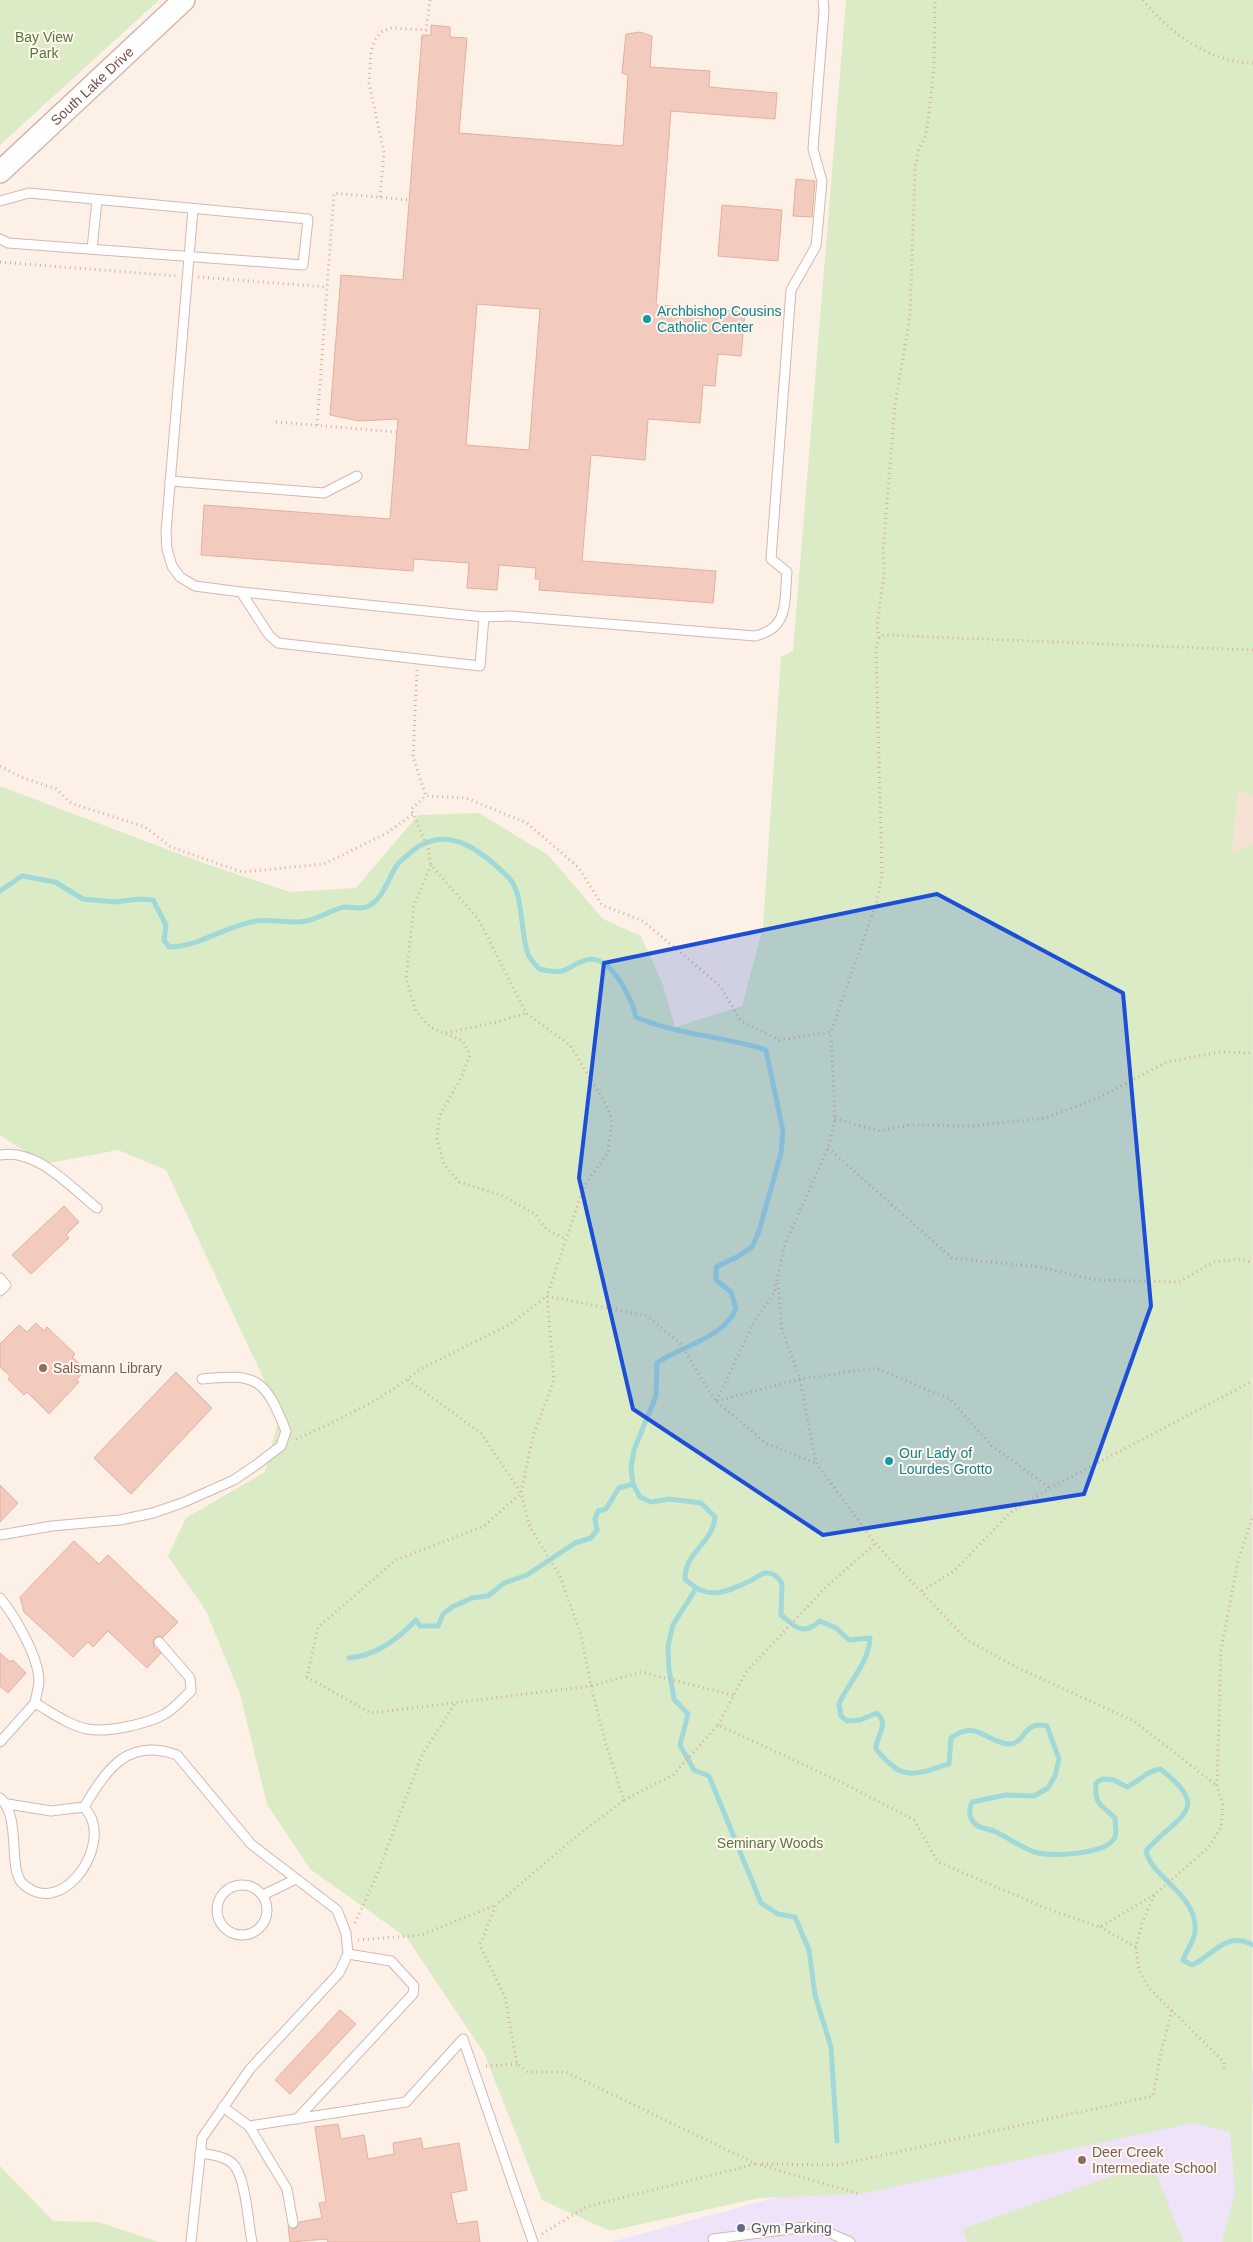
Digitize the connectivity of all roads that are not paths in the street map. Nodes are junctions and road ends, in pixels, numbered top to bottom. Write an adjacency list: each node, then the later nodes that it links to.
1 (184, 0): 3 (street, South Lake Drive)
2 (823, 0): 13 (lane)
3 (0, 172)
4 (97, 200): 5 (lane); 6 (lane); 8 (lane)
5 (0, 201)
6 (193, 209): 9 (lane); 9 (lane)
7 (0, 239): 8 (lane)
8 (92, 249): 9 (lane)
9 (189, 258): 11 (lane)
10 (357, 476): 11 (lane)
11 (170, 480): 12 (lane)
12 (241, 592): 13 (lane); 13 (lane)
13 (484, 617)
14 (0, 1155): 15 (lane)
15 (97, 1208)
16 (0, 1278): 17 (lane)
17 (0, 1291)
18 (202, 1379): 19 (lane)
19 (0, 1535)
20 (0, 1598): 22 (lane)
21 (159, 1642): 22 (lane)
22 (35, 1703): 23 (lane)
23 (0, 1742)
24 (0, 1798): 25 (lane)
25 (8, 1804): 26 (lane); 26 (lane)
26 (84, 1807): 27 (lane)
27 (296, 1879): 28 (lane); 29 (lane)
28 (263, 1895): 28 (lane)
29 (348, 1954): 30 (lane); 31 (lane)
30 (223, 2107): 32 (lane); 33 (lane)
31 (297, 2119): 32 (lane); 36 (lane)
32 (249, 2126): 34 (lane)
33 (200, 2153): 37 (lane); 38 (lane)
34 (293, 2223)
35 (713, 2239): 39 (lane)
36 (532, 2241)
37 (192, 2242)
38 (252, 2242)
39 (850, 2242)

